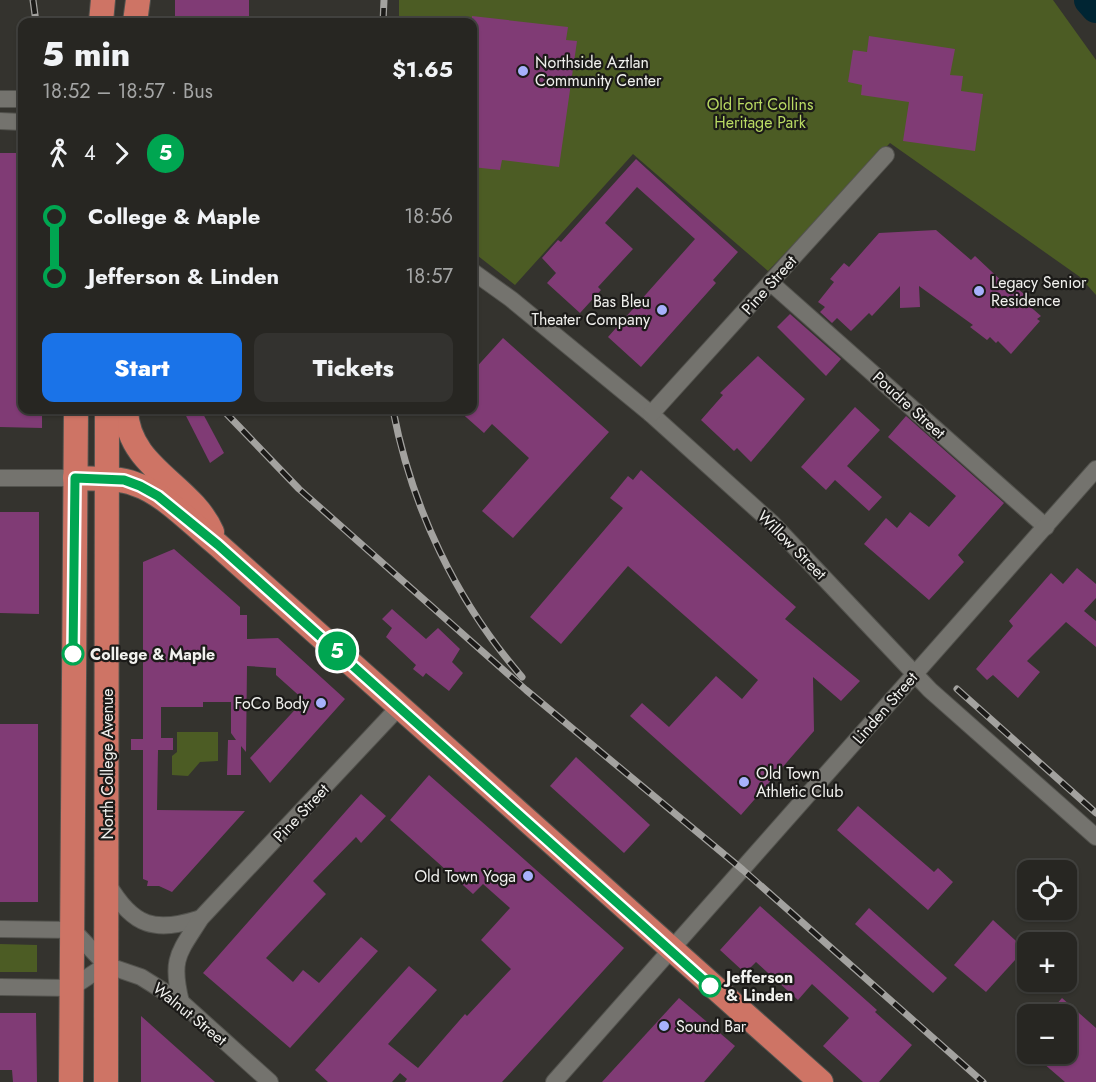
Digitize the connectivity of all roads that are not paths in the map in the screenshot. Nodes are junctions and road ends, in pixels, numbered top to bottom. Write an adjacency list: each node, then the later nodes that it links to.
1 (103, 0): 3 (highway)
2 (138, 0): 4 (highway)
3 (101, 18)
4 (136, 18)
5 (0, 99): 6 (street)
6 (18, 99)
7 (0, 121): 8 (street)
8 (18, 122)
9 (886, 155): 11 (street, Pine Street)
10 (477, 275): 15 (street, Willow Street)
11 (771, 283): 15 (street, Pine Street); 20 (street, Poudre Street)
12 (76, 414): 18 (highway, North College Avenue)
13 (107, 414): 19 (highway, North College Avenue)
14 (127, 414): 21 (highway)
15 (651, 414): 22 (street, Willow Street)
16 (1096, 469): 20 (street, Linden Street)
17 (0, 478): 18 (street)
18 (75, 478): 19 (highway); 28 (highway, North College Avenue)
19 (106, 479): 21 (highway); 25 (highway, North College Avenue)
20 (1046, 526): 22 (street, Linden Street)
21 (218, 545): 23 (highway)
22 (915, 674): 24 (street, Willow Street); 29 (street, Linden Street)
23 (399, 707): 26 (street, Pine Street); 29 (highway)
24 (1096, 837)
25 (108, 884): 26 (street); 30 (highway, North College Avenue)
26 (201, 918): 33 (street, Pine Street)
27 (0, 929): 28 (street)
28 (73, 930): 30 (street); 32 (highway, North College Avenue)
29 (669, 949): 37 (street, Linden Street); 38 (highway)
30 (106, 964): 32 (street); 33 (street, Walnut Street); 35 (highway, North College Avenue)
31 (0, 987): 32 (street)
32 (71, 988): 34 (highway, North College Avenue)
33 (181, 1002): 36 (street, Walnut Street)
34 (71, 1082)
35 (106, 1082)
36 (270, 1082)
37 (554, 1082)
38 (821, 1082)

